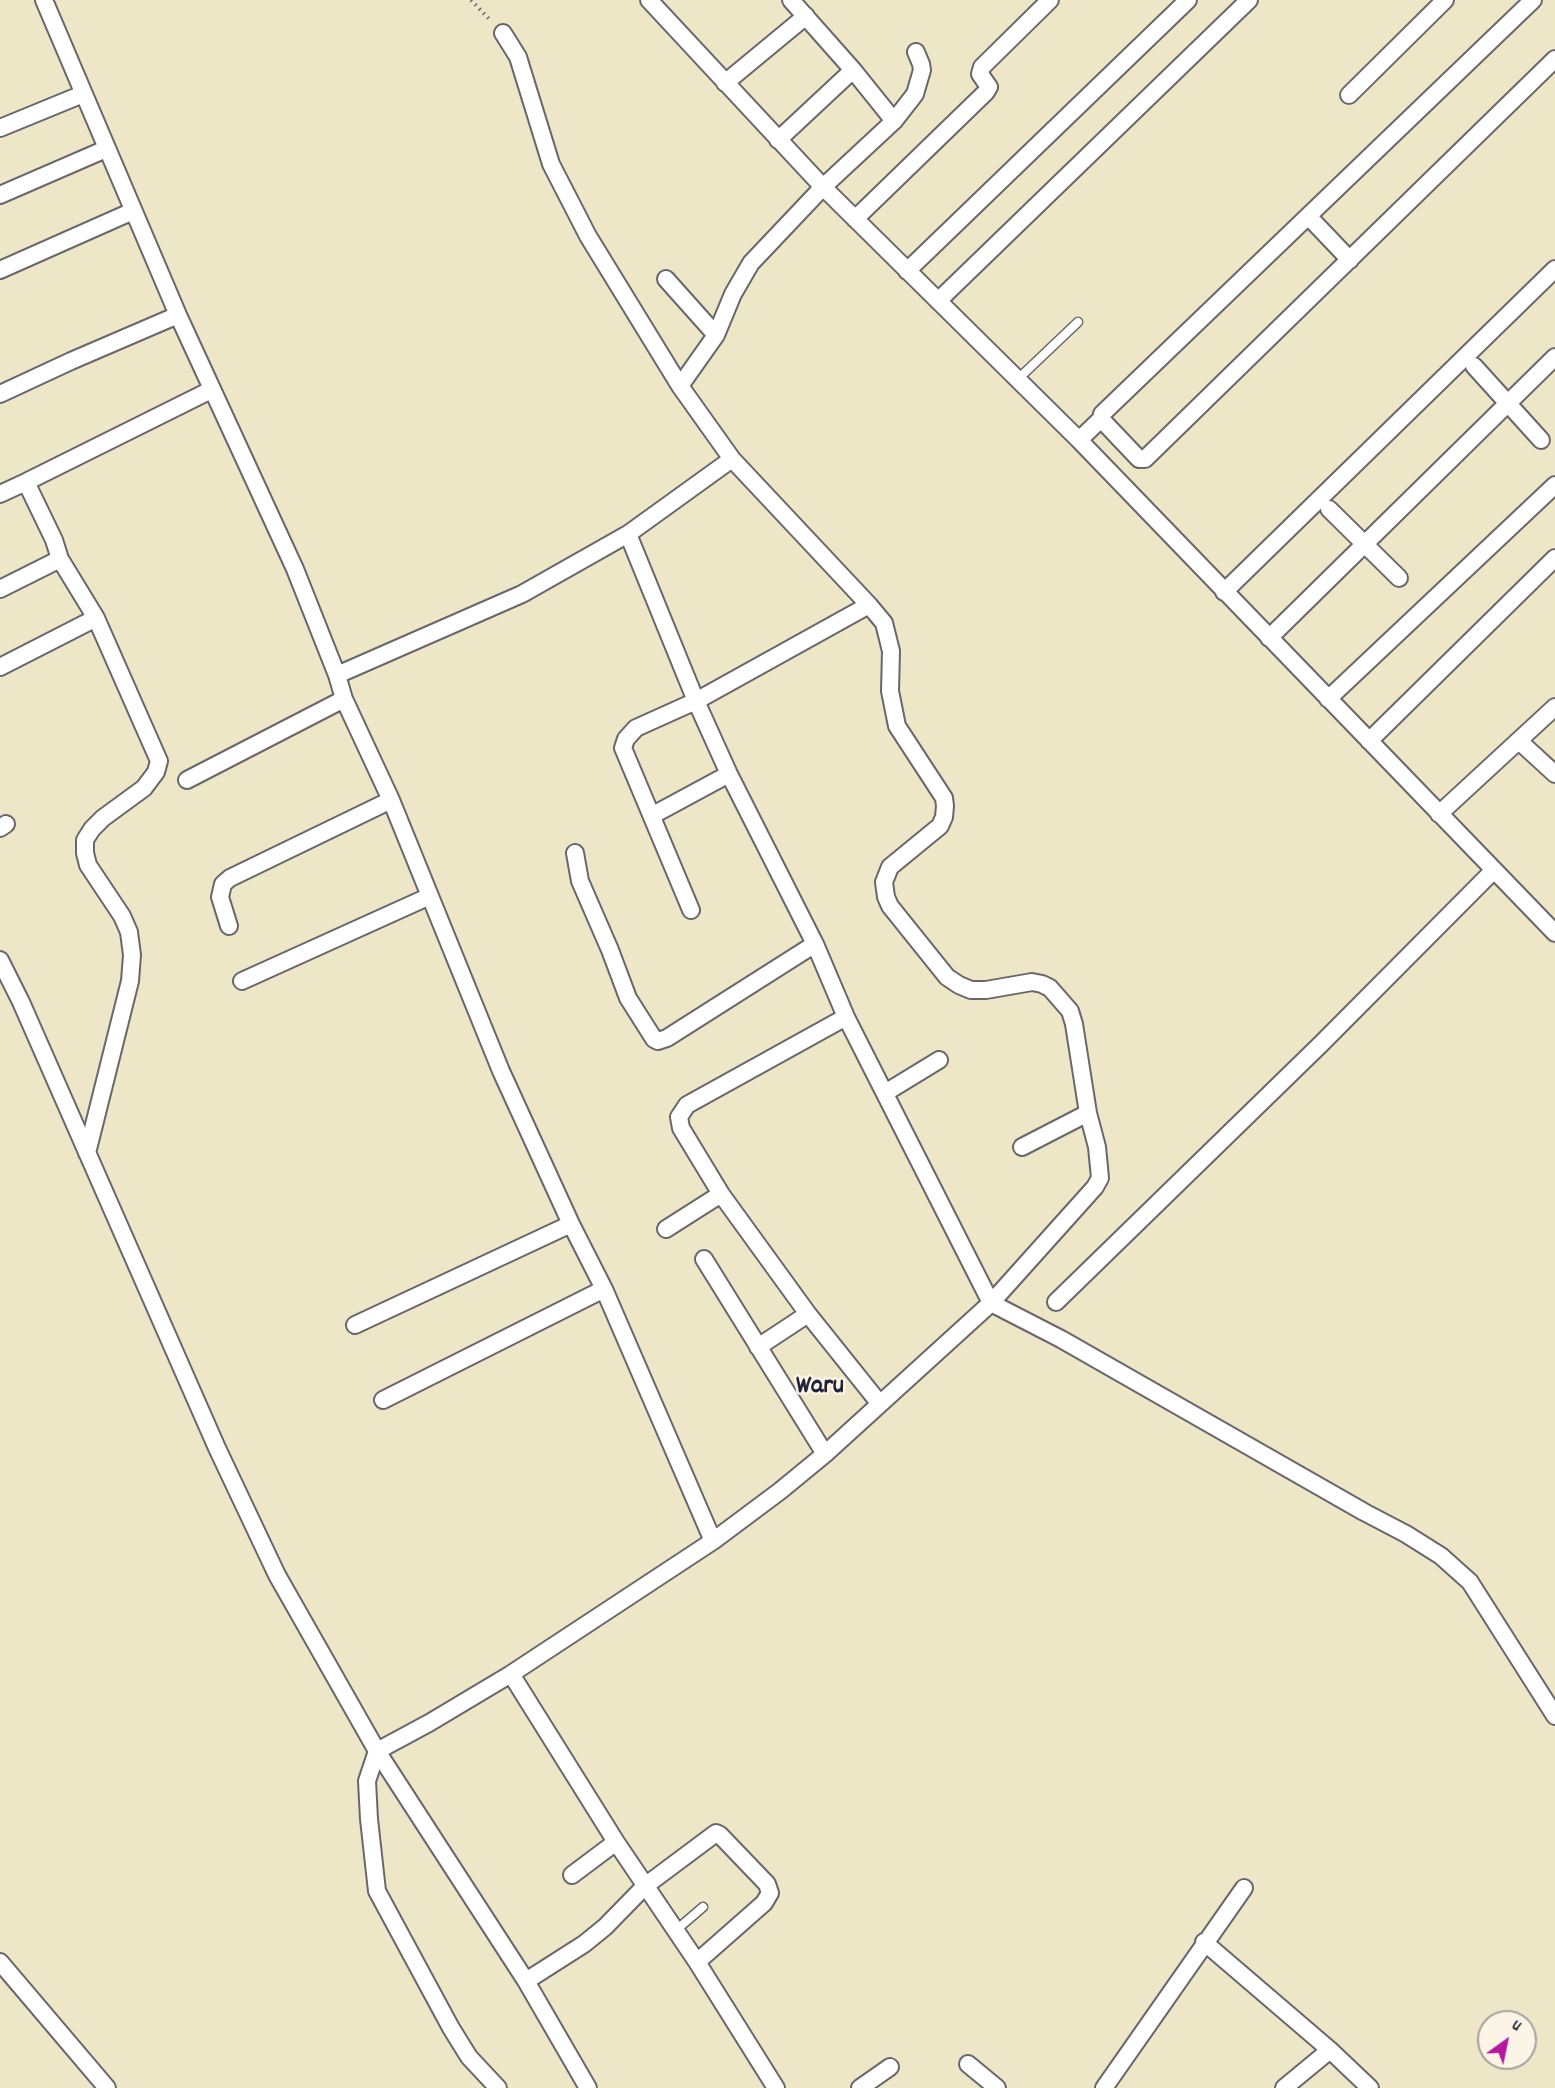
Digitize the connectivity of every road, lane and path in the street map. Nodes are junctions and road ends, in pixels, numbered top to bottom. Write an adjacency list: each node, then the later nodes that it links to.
1 (44, 0): 16 (street)
2 (471, 0): 11 (path)
3 (649, 0): 15 (street)
4 (791, 0): 10 (street)
5 (1050, 0): 26 (street)
6 (1188, 0): 30 (street)
7 (1249, 0): 32 (street)
8 (1445, 0): 17 (street)
9 (1533, 0): 25 (street)
10 (806, 16): 14 (street); 15 (street)
11 (503, 33): 39 (street)
12 (916, 52): 18 (street)
13 (1555, 59): 27 (street)
14 (853, 70): 18 (street); 20 (street)
15 (725, 83): 20 (street)
16 (83, 94): 19 (street); 21 (street)
17 (1349, 94)
18 (894, 121): 22 (street)
19 (0, 128)
20 (778, 140): 22 (street)
21 (106, 149): 23 (street); 24 (street)
22 (823, 187): 26 (street); 35 (street)
23 (0, 195)
24 (133, 211): 29 (street); 33 (street)
25 (1309, 217): 27 (street); 43 (street)
26 (855, 219): 30 (street)
27 (1350, 260): 43 (street)
28 (1555, 268): 57 (street)
29 (0, 270)
30 (907, 272): 32 (street)
31 (666, 279): 35 (street)
32 (938, 301): 38 (street)
33 (178, 315): 40 (street); 41 (street)
34 (1078, 322): 38 (lane)
35 (716, 335): 39 (street)
36 (1555, 357): 42 (street)
37 (1474, 366): 42 (street)
38 (1018, 379): 44 (street)
39 (680, 386): 46 (street)
40 (211, 390): 47 (street); 62 (street)
41 (0, 394)
42 (1508, 403): 45 (street); 52 (street)
43 (1101, 419): 44 (street)
44 (1079, 440): 57 (street)
45 (1541, 440)
46 (732, 459): 51 (street); 58 (street)
47 (26, 482): 49 (street); 54 (street)
48 (1555, 484): 64 (street)
49 (0, 494)
50 (1329, 508): 52 (street)
51 (628, 534): 62 (street); 65 (street)
52 (1365, 544): 55 (street); 60 (street)
53 (1555, 558): 67 (street)
54 (60, 559): 56 (street); 59 (street)
55 (1399, 578)
56 (0, 589)
57 (1224, 592): 60 (street)
58 (869, 604): 65 (street); 87 (street)
59 (96, 618): 61 (street); 89 (street)
60 (1269, 638): 64 (street)
61 (0, 667)
62 (337, 675): 63 (street)
63 (344, 699): 71 (street); 72 (street)
64 (1328, 699): 67 (street)
65 (696, 701): 69 (street); 74 (street)
66 (1555, 707): 68 (street)
67 (1369, 741): 73 (street)
68 (1519, 741): 70 (street); 73 (street)
69 (729, 774): 74 (street); 81 (street)
70 (1555, 774)
71 (187, 780)
72 (391, 800): 77 (street); 79 (street)
73 (1439, 814): 76 (street)
74 (653, 815): 78 (street)
75 (574, 853): 81 (street)
76 (1494, 870): 80 (street); 95 (street)
77 (430, 896): 83 (street); 91 (street)
78 (691, 910)
79 (229, 926)
80 (1555, 933)
81 (815, 944): 84 (street)
82 (0, 960): 89 (street)
83 (242, 981)
84 (846, 1017): 86 (street); 90 (street)
85 (939, 1060): 86 (street)
86 (885, 1093): 96 (street)
87 (1088, 1113): 88 (street); 96 (street)
88 (1022, 1147)
89 (87, 1153): 106 (street)
90 (721, 1194): 92 (street); 97 (street)
91 (571, 1224): 94 (street); 98 (street)
92 (666, 1228)
93 (704, 1259): 99 (street)
94 (603, 1289): 100 (street); 103 (street)
95 (1056, 1302)
96 (991, 1303): 101 (street); 105 (street)
97 (808, 1314): 99 (street); 101 (street)
98 (356, 1325)
99 (758, 1347): 102 (street)
100 (382, 1400)
101 (880, 1404): 102 (street)
102 (825, 1454): 103 (street)
103 (725, 1533): 104 (street)
104 (511, 1674): 106 (street); 107 (street)
105 (1555, 1716)
106 (377, 1751): 116 (street); 121 (street)
107 (616, 1842): 108 (street); 109 (street)
108 (572, 1875)
109 (645, 1886): 112 (street); 115 (street); 116 (street)
110 (1244, 1888): 113 (street)
111 (703, 1907): 112 (lane)
112 (675, 1931): 115 (street)
113 (1204, 1942): 117 (street); 126 (street)
114 (0, 1962): 120 (street)
115 (698, 1962): 123 (street)
116 (526, 1981): 122 (street)
117 (1330, 2050): 127 (street); 128 (street)
118 (968, 2064): 125 (street)
119 (890, 2067): 124 (street)
120 (107, 2088)
121 (498, 2088)
122 (588, 2088)
123 (776, 2088)
124 (860, 2088)
125 (997, 2088)
126 (1104, 2088)
127 (1284, 2088)
128 (1371, 2088)

